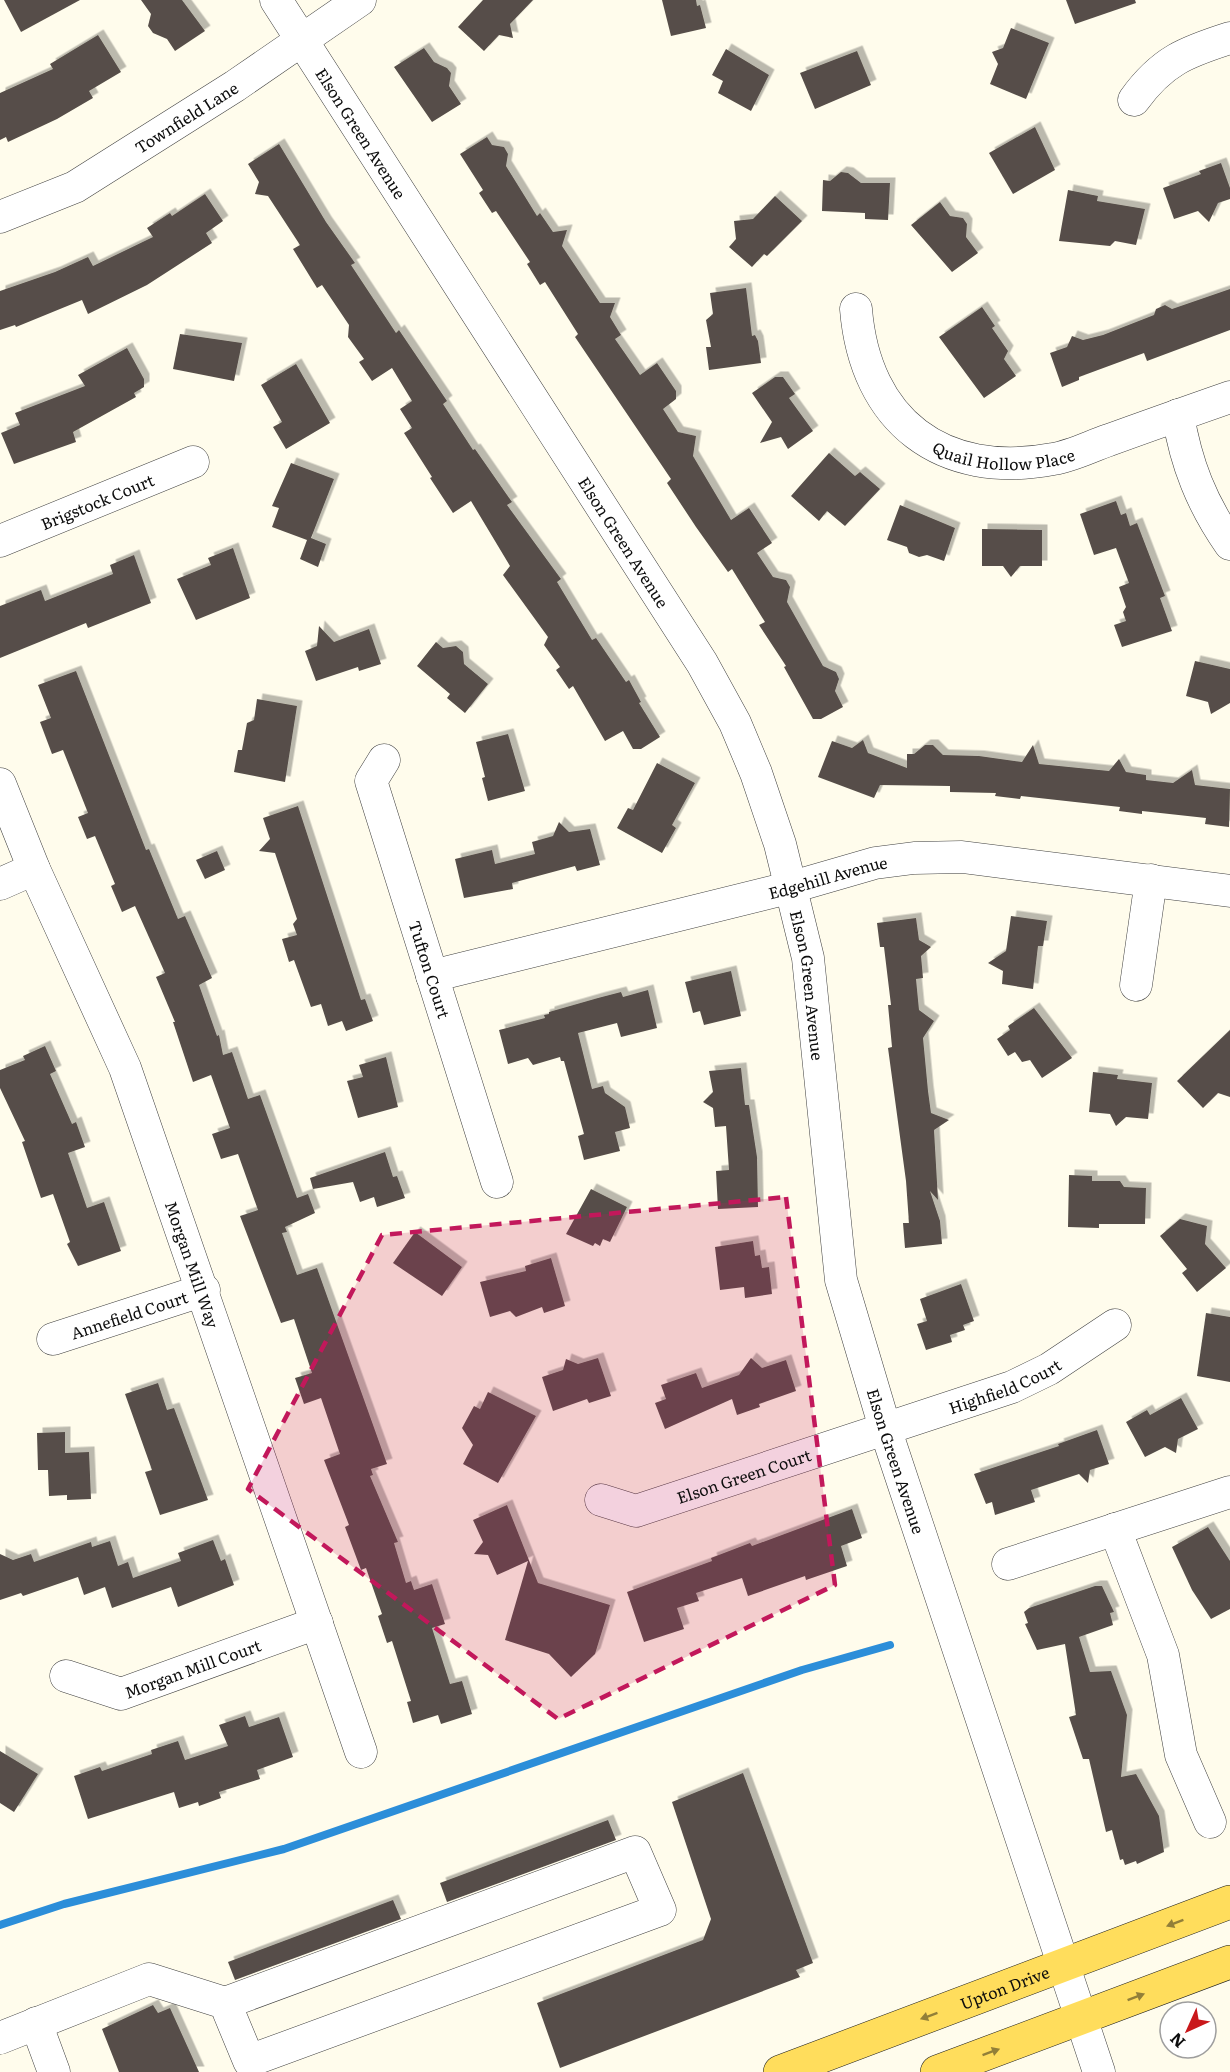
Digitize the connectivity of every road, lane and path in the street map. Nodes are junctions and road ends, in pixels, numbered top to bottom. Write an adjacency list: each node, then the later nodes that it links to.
1 (276, 0): 4 (street, Elson Green Avenue)
2 (360, 0): 4 (street, Townfield Lane)
3 (1230, 38): 5 (street)
4 (302, 40): 6 (street, Townfield Lane); 18 (street, Elson Green Avenue)
5 (1134, 100)
6 (0, 217)
7 (856, 309): 9 (street, Quail Hollow Place)
8 (1230, 397): 9 (street, Quail Hollow Place)
9 (1178, 415): 12 (street)
10 (194, 462): 11 (street, Brigstock Court)
11 (0, 541)
12 (1230, 544)
13 (384, 760): 20 (street, Tufton Court)
14 (0, 784): 15 (street, Morgan Mill Way)
15 (34, 869): 17 (street); 23 (street, Morgan Mill Way)
16 (1151, 880): 18 (street, Edgehill Avenue); 19 (street, Edgehill Avenue); 21 (street)
17 (0, 884)
18 (792, 887): 20 (street, Edgehill Avenue); 26 (street, Elson Green Avenue)
19 (1230, 891)
20 (432, 976): 22 (street, Tufton Court)
21 (1136, 985)
22 (497, 1182)
23 (204, 1290): 25 (street, Annefield Court); 31 (street, Morgan Mill Way)
24 (1115, 1325): 26 (street, Highfield Court)
25 (53, 1339)
26 (885, 1428): 28 (street, Elson Green Court); 37 (street, Elson Green Avenue)
27 (1230, 1492): 29 (street)
28 (601, 1500)
29 (1115, 1530): 30 (street); 34 (street)
30 (1008, 1564)
31 (317, 1623): 32 (street, Morgan Mill Court); 33 (street, Morgan Mill Way)
32 (66, 1676)
33 (361, 1752)
34 (1210, 1822)
35 (1230, 1902): 37 (main road, Upton Drive, one-way to 37)
36 (1230, 1962): 39 (main road, one-way to 36)
37 (1063, 1967): 39 (street, Elson Green Avenue); 43 (main road, Upton Drive, one-way to 43)
38 (225, 2003): 38 (street); 40 (street)
39 (1081, 2018): 44 (main road, one-way to 39); 45 (street, Elson Green Avenue)
40 (36, 2023): 41 (street); 42 (street)
41 (0, 2038)
42 (54, 2072)
43 (780, 2072)
44 (937, 2072)
45 (1099, 2072)

